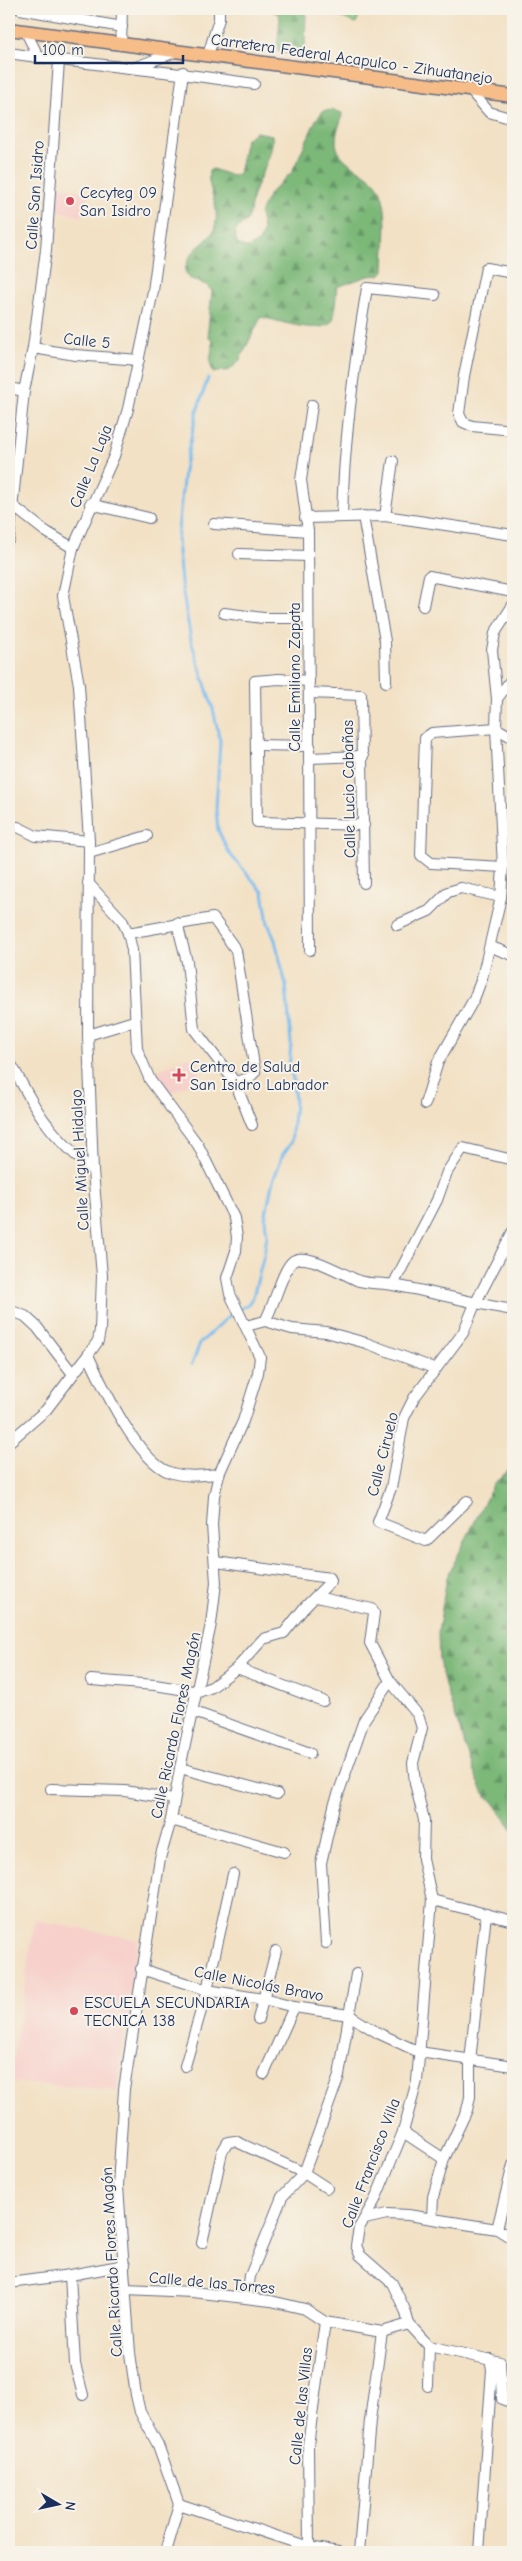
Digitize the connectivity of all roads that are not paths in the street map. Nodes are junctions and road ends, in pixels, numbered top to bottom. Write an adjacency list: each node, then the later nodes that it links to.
1 (20, 9): 4 (street)
2 (122, 9): 4 (street)
3 (219, 9): 10 (street)
4 (122, 27): 7 (street)
5 (9, 29): 6 (main road, Carretera Federal Acapulco - Zihuatanejo)
6 (26, 32): 7 (main road, Carretera Federal Acapulco - Zihuatanejo); 11 (street)
7 (121, 45): 8 (main road, Carretera Federal Acapulco - Zihuatanejo)
8 (175, 52): 10 (main road, Carretera Federal Acapulco - Zihuatanejo); 13 (street)
9 (9, 53): 11 (street)
10 (208, 55): 16 (main road, Carretera Federal Acapulco - Zihuatanejo)
11 (38, 58): 12 (street)
12 (59, 61): 13 (street); 21 (street, Calle San Isidro)
13 (132, 68): 14 (street)
14 (183, 72): 15 (street); 22 (street, Calle La Laja)
15 (254, 84)
16 (470, 90): 17 (main road, Carretera Federal Acapulco - Zihuatanejo); 18 (street)
17 (513, 96)
18 (513, 119)
19 (513, 273): 26 (street)
20 (435, 295): 32 (street)
21 (33, 348): 22 (street, Calle 5); 24 (street, Calle San Isidro)
22 (139, 360): 28 (street, Calle La Laja)
23 (9, 388): 24 (street)
24 (24, 391): 29 (street, Calle San Isidro)
25 (312, 405): 34 (street, Calle Emiliano Zapata)
26 (513, 430)
27 (393, 462): 31 (street)
28 (90, 504): 33 (street); 39 (street, Calle La Laja)
29 (13, 506): 38 (street, Calle San Isidro); 39 (street)
30 (363, 516): 31 (street); 32 (street); 49 (street)
31 (385, 516): 37 (street)
32 (342, 517): 34 (street)
33 (149, 518)
34 (305, 518): 36 (street, Calle Emiliano Zapata)
35 (214, 524): 36 (street)
36 (308, 531): 41 (street, Calle Emiliano Zapata)
37 (513, 535)
38 (9, 539)
39 (73, 548): 62 (street, Calle La Laja)
40 (239, 554): 41 (street)
41 (308, 556): 46 (street, Calle Emiliano Zapata)
42 (513, 592): 43 (street)
43 (423, 606)
44 (513, 606): 51 (street)
45 (224, 613): 46 (street)
46 (308, 618): 48 (street, Calle Emiliano Zapata)
47 (513, 677): 51 (street)
48 (309, 681): 50 (street, Calle Emiliano Zapata); 54 (street)
49 (386, 682)
50 (309, 693): 55 (street, Calle Emiliano Zapata); 56 (street, Calle Lucio Cabañas)
51 (497, 699): 52 (street)
52 (496, 728): 53 (street); 64 (street); 64 (street)
53 (513, 738)
54 (257, 745): 55 (street); 58 (street)
55 (310, 746): 57 (street, Calle Emiliano Zapata)
56 (363, 756): 57 (street); 59 (street, Calle Lucio Cabañas)
57 (309, 758): 58 (street, Calle Emiliano Zapata)
58 (308, 824): 59 (street); 72 (street, Calle Emiliano Zapata)
59 (364, 825): 66 (street, Calle Lucio Cabañas)
60 (9, 826): 62 (street)
61 (147, 836): 63 (street)
62 (89, 841): 63 (street, Calle Miguel Hidalgo)
63 (89, 854): 65 (street, Calle Miguel Hidalgo)
64 (503, 867): 67 (street)
65 (88, 883): 70 (street); 75 (street, Calle Miguel Hidalgo)
66 (364, 883)
67 (501, 897): 69 (street); 71 (street)
68 (177, 923): 70 (street); 77 (street); 77 (street)
69 (397, 925)
70 (128, 933): 74 (street, Calle Ricardo Flores Magón)
71 (490, 947): 73 (street); 78 (street)
72 (310, 950)
73 (513, 955)
74 (134, 1021): 75 (street); 88 (street, Calle Ricardo Flores Magón)
75 (88, 1035): 81 (street, Calle Miguel Hidalgo)
76 (9, 1061): 81 (street)
77 (236, 1082): 79 (street)
78 (425, 1104)
79 (252, 1125)
80 (513, 1160): 83 (street)
81 (93, 1171): 89 (street, Calle Miguel Hidalgo)
82 (513, 1231): 84 (street, Calle Ciruelo)
83 (393, 1284): 84 (street); 87 (street)
84 (475, 1304): 86 (street); 90 (street, Calle Ciruelo)
85 (9, 1310): 91 (street)
86 (513, 1310)
87 (265, 1321): 88 (street); 90 (street)
88 (246, 1326): 93 (street, Calle Ricardo Flores Magón)
89 (88, 1355): 91 (street, Calle Miguel Hidalgo); 93 (street)
90 (436, 1369): 94 (street, Calle Ciruelo)
91 (73, 1374): 92 (street, Calle Miguel Hidalgo)
92 (9, 1442)
93 (219, 1474): 95 (street, Calle Ricardo Flores Magón)
94 (467, 1501)
95 (216, 1562): 96 (street); 100 (street, Calle Ricardo Flores Magón)
96 (316, 1597): 97 (street); 99 (street, Calle Francisco Villa)
97 (238, 1668): 100 (street); 101 (street)
98 (91, 1680): 100 (street)
99 (390, 1681): 111 (street, Calle Francisco Villa); 114 (street)
100 (198, 1692): 102 (street, Calle Ricardo Flores Magón)
101 (323, 1701)
102 (194, 1712): 103 (street); 104 (street, Calle Ricardo Flores Magón)
103 (310, 1753)
104 (180, 1768): 106 (street); 107 (street, Calle Ricardo Flores Magón)
105 (51, 1789): 107 (street)
106 (277, 1794)
107 (173, 1799): 108 (street, Calle Ricardo Flores Magón)
108 (171, 1820): 109 (street); 116 (street, Calle Ricardo Flores Magón)
109 (284, 1852)
110 (233, 1874): 118 (street)
111 (432, 1900): 112 (street); 123 (street, Calle Francisco Villa)
112 (486, 1914): 113 (street); 124 (street)
113 (513, 1921)
114 (326, 1943)
115 (276, 1952): 119 (street)
116 (141, 1969): 118 (street, Calle Nicolás Bravo); 140 (street, Calle Ricardo Flores Magón)
117 (356, 1974): 121 (street)
118 (207, 1990): 119 (street, Calle Nicolás Bravo); 125 (street)
119 (263, 1999): 120 (street, Calle Nicolás Bravo); 122 (street)
120 (294, 2007): 121 (street, Calle Nicolás Bravo); 127 (street)
121 (349, 2015): 123 (street, Calle Nicolás Bravo); 131 (street)
122 (258, 2018)
123 (419, 2052): 124 (street, Calle Nicolás Bravo); 128 (street, Calle Francisco Villa)
124 (470, 2061): 126 (street, Calle Nicolás Bravo); 129 (street)
125 (185, 2066)
126 (513, 2066)
127 (264, 2074)
128 (403, 2132): 129 (street); 133 (street, Calle Francisco Villa)
129 (444, 2159): 135 (street)
130 (513, 2165): 137 (street)
131 (304, 2173): 132 (street); 139 (street); 144 (street)
132 (327, 2188)
133 (375, 2200): 134 (street); 136 (street, Calle Francisco Villa)
134 (387, 2214): 135 (street); 136 (street)
135 (432, 2218): 137 (street)
136 (365, 2219): 146 (street, Calle Francisco Villa)
137 (497, 2229): 138 (street)
138 (513, 2239)
139 (202, 2243)
140 (125, 2265): 141 (street); 143 (street, Calle Ricardo Flores Magón)
141 (70, 2276): 142 (street); 151 (street)
142 (9, 2282)
143 (125, 2289): 144 (street, Calle de las Torres); 153 (street, Calle Ricardo Flores Magón)
144 (247, 2298): 145 (street, Calle de las Torres)
145 (325, 2322): 147 (street, Calle de las Torres); 154 (street, Calle de las Villas)
146 (409, 2324): 147 (street, Calle de las Torres); 148 (street, Calle Francisco Villa)
147 (382, 2332): 157 (street)
148 (429, 2346): 149 (street); 150 (street)
149 (490, 2359): 152 (street); 158 (street)
150 (428, 2386)
151 (83, 2395)
152 (513, 2403)
153 (179, 2504): 154 (street); 155 (street)
154 (310, 2550): 156 (street)
155 (165, 2552)
156 (338, 2552)
157 (359, 2552)
158 (480, 2552)

